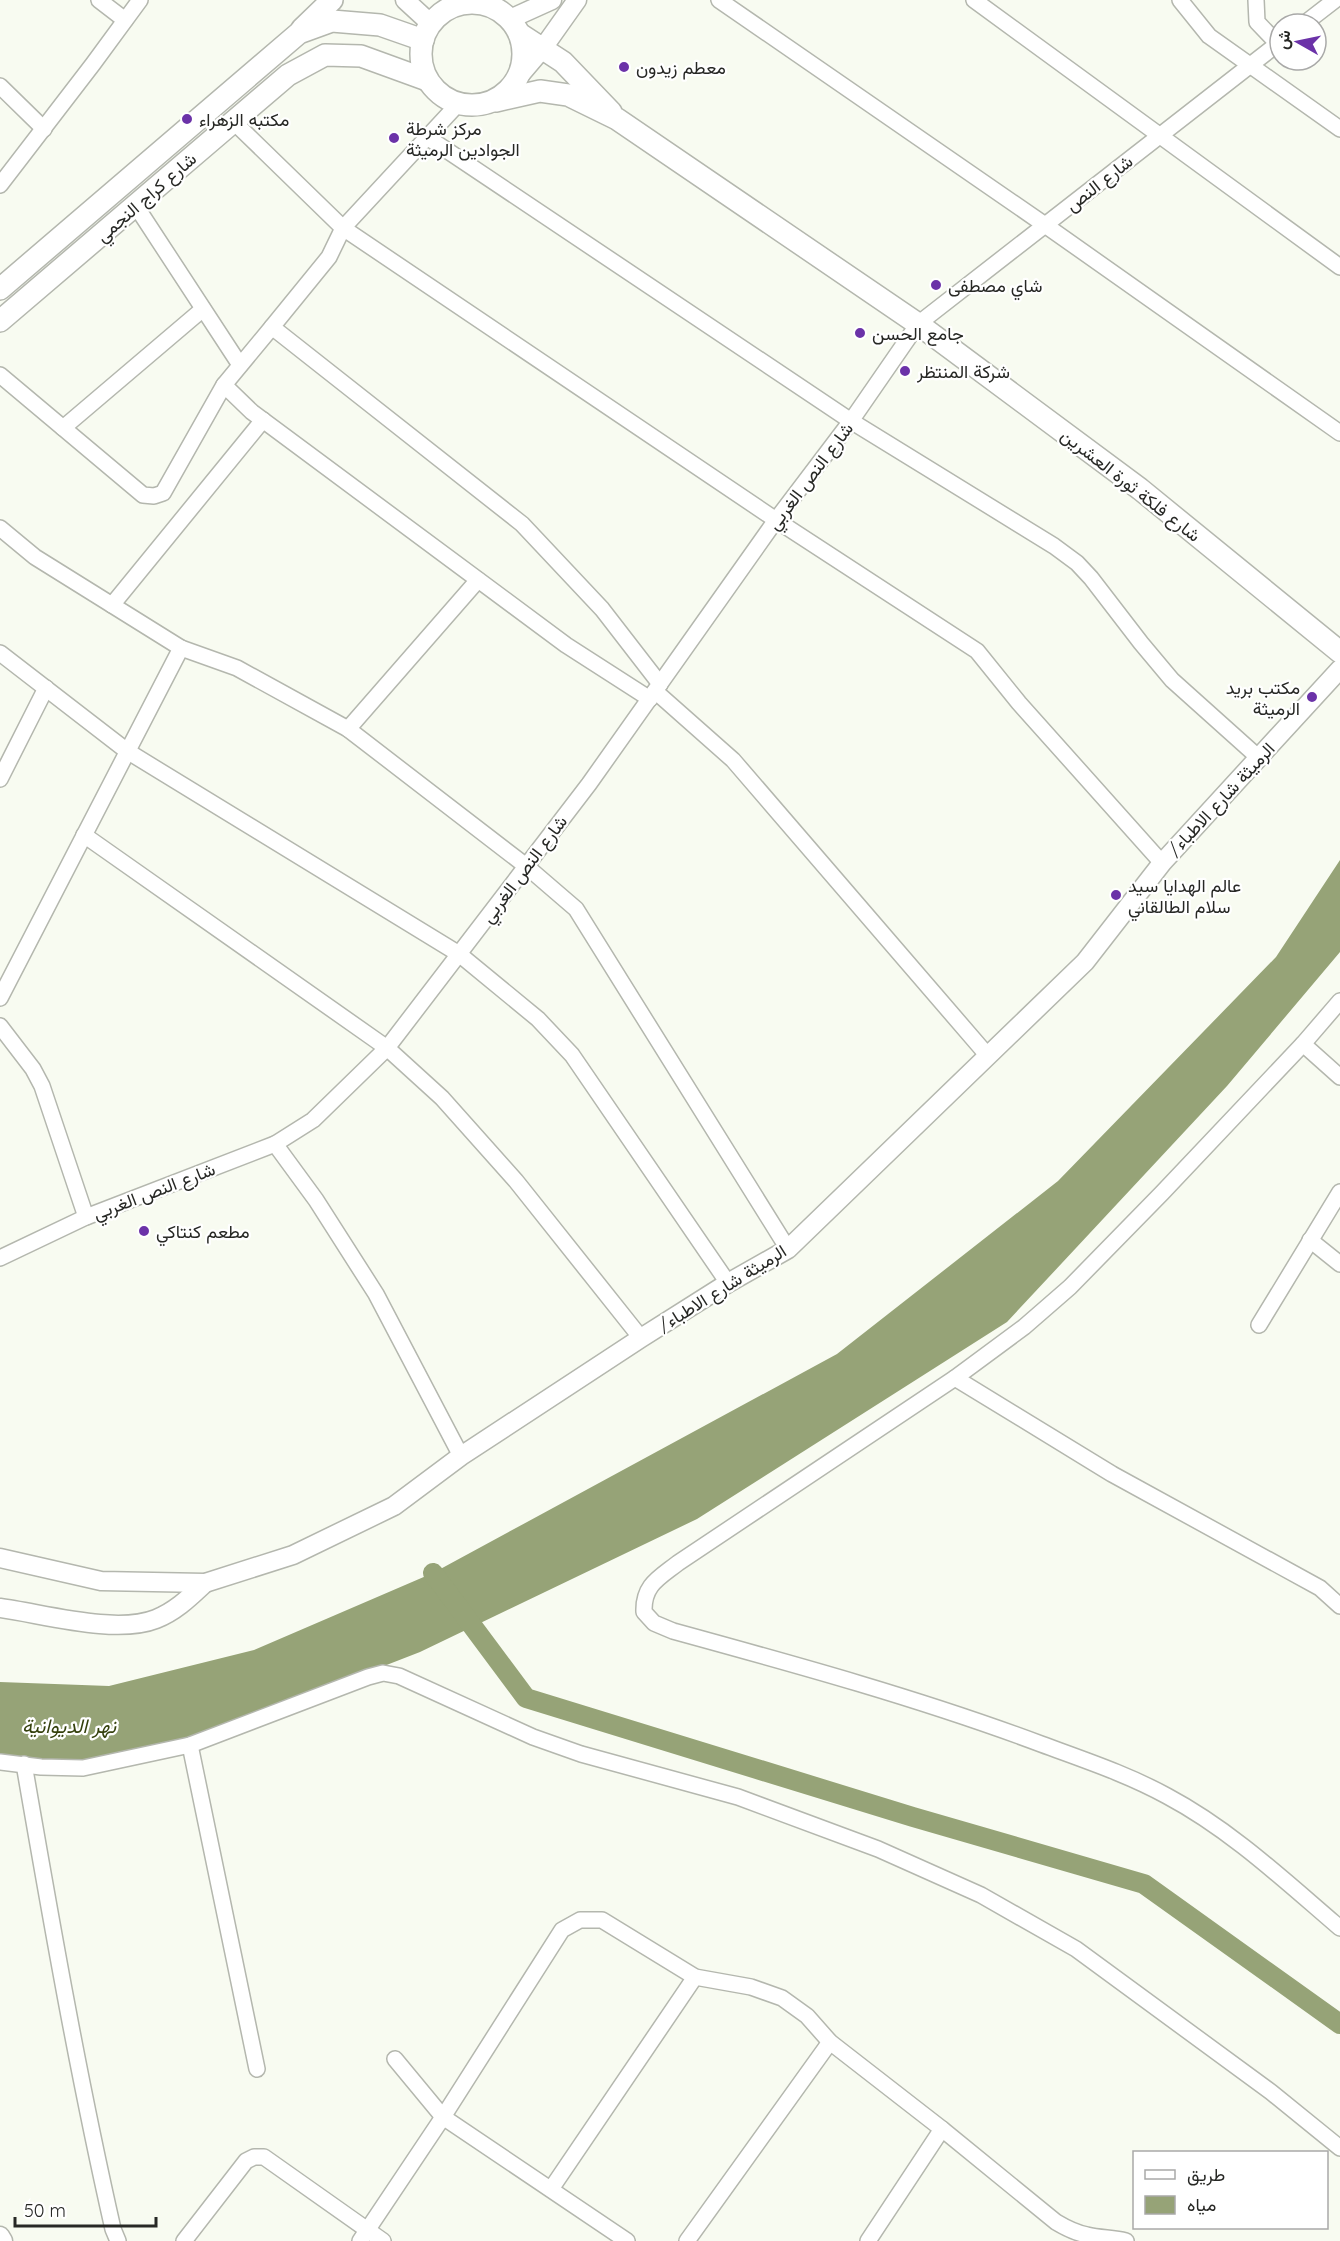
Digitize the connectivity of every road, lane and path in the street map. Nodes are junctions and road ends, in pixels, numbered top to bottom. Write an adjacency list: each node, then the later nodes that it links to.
1 (99, 0): 14 (street)
2 (140, 0): 14 (street)
3 (332, 0): 18 (main road)
4 (405, 0): 16 (street)
5 (552, 0): 15 (street)
6 (577, 0): 19 (street)
7 (719, 0): 35 (street)
8 (974, 0): 31 (street)
9 (1180, 0): 21 (street)
10 (1256, 0): 17 (street)
11 (1335, 0): 13 (street)
12 (477, 1): 15 (main road); 16 (main road)
13 (1320, 12)
14 (125, 20): 29 (street)
15 (515, 27): 19 (main road); 22 (main road)
16 (427, 32): 18 (main road); 23 (main road)
17 (1268, 32)
18 (299, 33): 38 (main road)
19 (543, 48): 22 (street); 27 (main road)
20 (1268, 52): 21 (street, شارع النص)
21 (1250, 66): 30 (street); 31 (street, شارع النص)
22 (520, 75): 25 (main road)
23 (427, 80): 26 (main road); 28 (main road, شارع كراج النجمي)
24 (0, 86): 29 (street)
25 (496, 101): 26 (main road); 27 (main road)
26 (458, 104): 32 (street)
27 (617, 119): 41 (main road, شارع فلكة ثورة العشرين)
28 (234, 122): 34 (main road, شارع كراج النجمي); 36 (street)
29 (44, 129): 33 (street)
30 (1340, 129)
31 (1160, 135): 35 (street, شارع النص); 37 (street)
32 (427, 137): 36 (street); 47 (street)
33 (0, 185)
34 (136, 206): 39 (street); 40 (main road, شارع كراج النجمي)
35 (1045, 225): 41 (street, شارع النص); 49 (street)
36 (343, 228): 42 (street); 50 (street)
37 (1340, 267)
38 (0, 289)
39 (203, 309): 43 (street); 48 (street)
40 (0, 321)
41 (918, 324): 47 (street, شارع النص الغربي); 55 (main road, شارع فلكة ثورة العشرين)
42 (272, 327): 43 (street); 59 (street)
43 (240, 365): 45 (street)
44 (0, 375): 48 (street)
45 (224, 384): 46 (street); 48 (street)
46 (263, 420): 52 (street); 53 (street)
47 (851, 421): 50 (street, شارع النص الغربي); 62 (street)
48 (63, 428)
49 (1340, 433)
50 (776, 520): 59 (street, شارع النص الغربي); 65 (street)
51 (0, 528): 53 (street)
52 (478, 580): 59 (street); 60 (street)
53 (112, 605): 54 (street)
54 (181, 648): 60 (street); 61 (street)
55 (1340, 652)
56 (0, 653): 58 (street)
57 (1340, 669): 62 (street, /الرميثة شارع الاطباء)
58 (46, 688): 61 (street); 63 (street)
59 (655, 691): 66 (street, شارع النص الغربي); 73 (street)
60 (348, 729): 66 (street)
61 (128, 751): 64 (street); 67 (street)
62 (1259, 758): 65 (street, /الرميثة شارع الاطباء)
63 (0, 779)
64 (84, 835): 68 (street); 72 (street)
65 (1162, 863): 73 (street, /الرميثة شارع الاطباء)
66 (526, 866): 67 (street, شارع النص الغربي); 79 (street)
67 (459, 954): 72 (street, شارع النص الغربي); 82 (street)
68 (0, 998)
69 (1340, 1002): 71 (street)
70 (0, 1026): 77 (street)
71 (1303, 1044): 74 (street); 85 (street)
72 (387, 1048): 75 (street, شارع النص الغربي); 84 (street)
73 (988, 1056): 79 (street, /الرميثة شارع الاطباء)
74 (1340, 1077)
75 (275, 1144): 77 (street, شارع النص الغربي); 86 (street)
76 (1340, 1192): 78 (street)
77 (86, 1217): 80 (street, شارع النص الغربي)
78 (1310, 1240): 81 (street); 83 (street)
79 (788, 1249): 82 (street, /الرميثة شارع الاطباء)
80 (0, 1258)
81 (1340, 1264)
82 (728, 1283): 84 (street, /الرميثة شارع الاطباء)
83 (1259, 1325)
84 (641, 1338): 86 (street, /الرميثة شارع الاطباء)
85 (955, 1378): 89 (street); 94 (street)
86 (461, 1456): 88 (street, /الرميثة شارع الاطباء)
87 (0, 1558): 88 (street, /الرميثة شارع الاطباء)
88 (205, 1583): 90 (street)
89 (1340, 1606)
90 (0, 1608)
91 (190, 1745): 93 (street); 98 (street); 101 (street)
92 (0, 1762): 93 (street)
93 (24, 1764): 107 (street)
94 (1340, 1928)
95 (695, 1977): 96 (street); 99 (street); 102 (street)
96 (830, 2042): 100 (street); 111 (street)
97 (395, 2059): 99 (street)
98 (257, 2069)
99 (443, 2117): 102 (street); 104 (street)
100 (942, 2129): 105 (street); 112 (street)
101 (1340, 2148)
102 (551, 2189): 110 (street)
103 (0, 2236): 106 (street)
104 (364, 2236): 108 (street); 109 (street)
105 (1107, 2239): 113 (street)
106 (3, 2241)
107 (118, 2241)
108 (184, 2241)
109 (382, 2241)
110 (627, 2241)
111 (687, 2241)
112 (868, 2241)
113 (1125, 2241)

